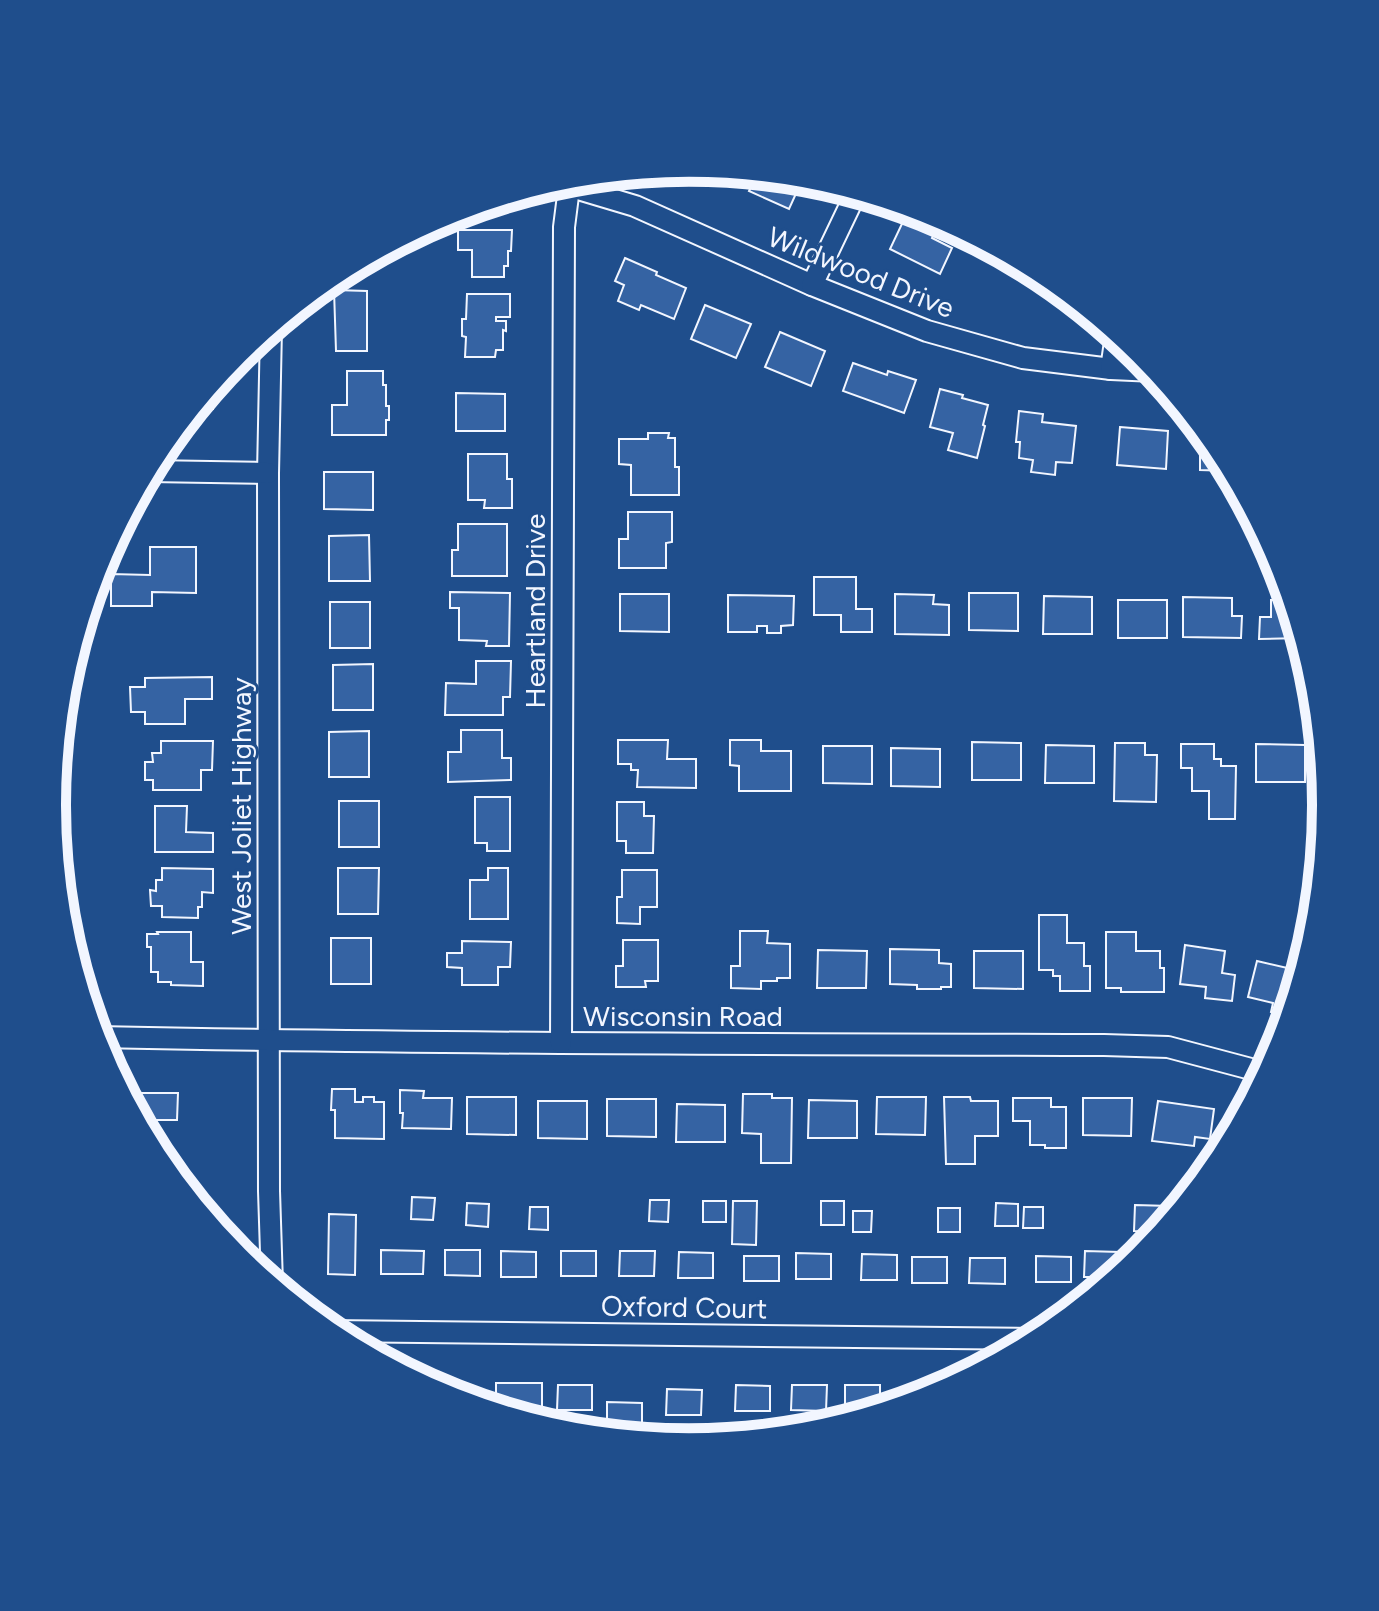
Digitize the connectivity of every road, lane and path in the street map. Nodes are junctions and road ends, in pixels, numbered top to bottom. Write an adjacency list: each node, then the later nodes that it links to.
1 (590, 190): 4 (street, Wildwood Drive)
2 (565, 195): 13 (street, Heartland Drive)
3 (851, 203): 4 (street)
4 (812, 285): 7 (street, Wildwood Drive)
5 (271, 344): 10 (street, West Joliet Highway)
6 (1114, 349): 7 (street)
7 (1111, 369): 8 (street, Wildwood Drive)
8 (1135, 370)
9 (164, 471): 10 (street)
10 (268, 473): 12 (street, West Joliet Highway)
11 (111, 1037): 12 (street, Wisconsin Road)
12 (270, 1041): 13 (street, Wisconsin Road); 15 (street, West Joliet Highway)
13 (561, 1043): 14 (street, Wisconsin Road)
14 (1254, 1070)
15 (272, 1268)
16 (355, 1331): 17 (street, Oxford Court)
17 (1011, 1339)

